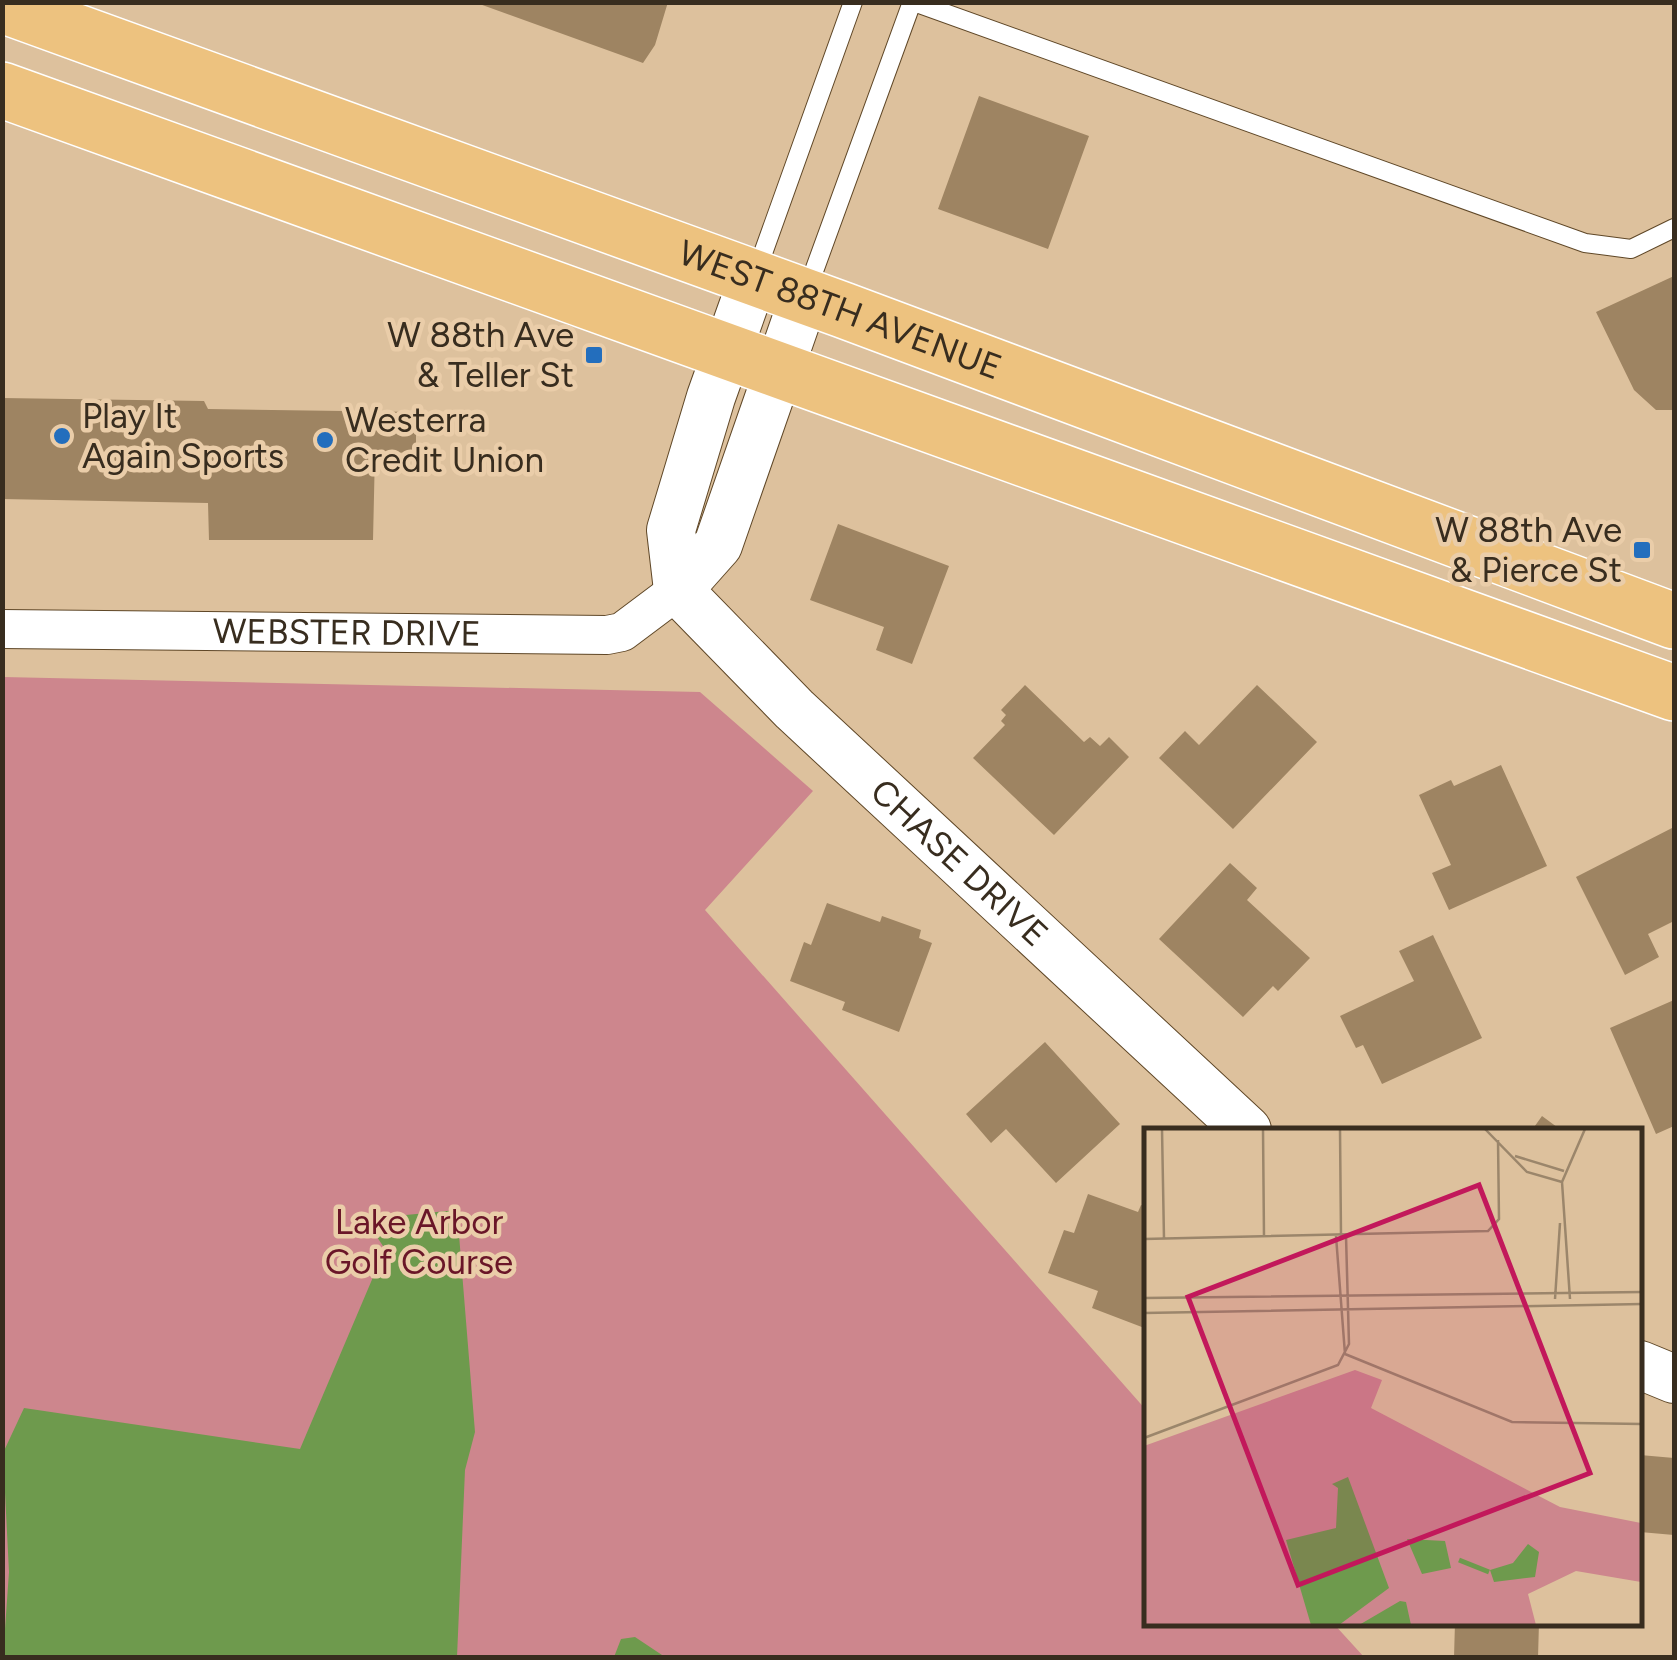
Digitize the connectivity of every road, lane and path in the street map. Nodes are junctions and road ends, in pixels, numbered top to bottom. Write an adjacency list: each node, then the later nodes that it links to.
1 (853, 2): 6 (lane)
2 (913, 2): 5 (lane); 7 (lane)
3 (2, 6): 6 (main road, WEST 88TH AVENUE)
4 (2, 90): 8 (main road)
5 (1674, 228)
6 (753, 279): 7 (main road, WEST 88TH AVENUE); 8 (street)
7 (804, 298): 9 (street); 11 (main road, WEST 88TH AVENUE)
8 (726, 353): 9 (main road); 10 (street)
9 (779, 372): 10 (street); 13 (main road)
10 (678, 590): 12 (street, WEBSTER DRIVE); 14 (street, CHASE DRIVE)
11 (1674, 621)
12 (2, 629)
13 (1674, 693)
14 (1244, 1128)
15 (1642, 1366): 16 (street)
16 (1674, 1378)

